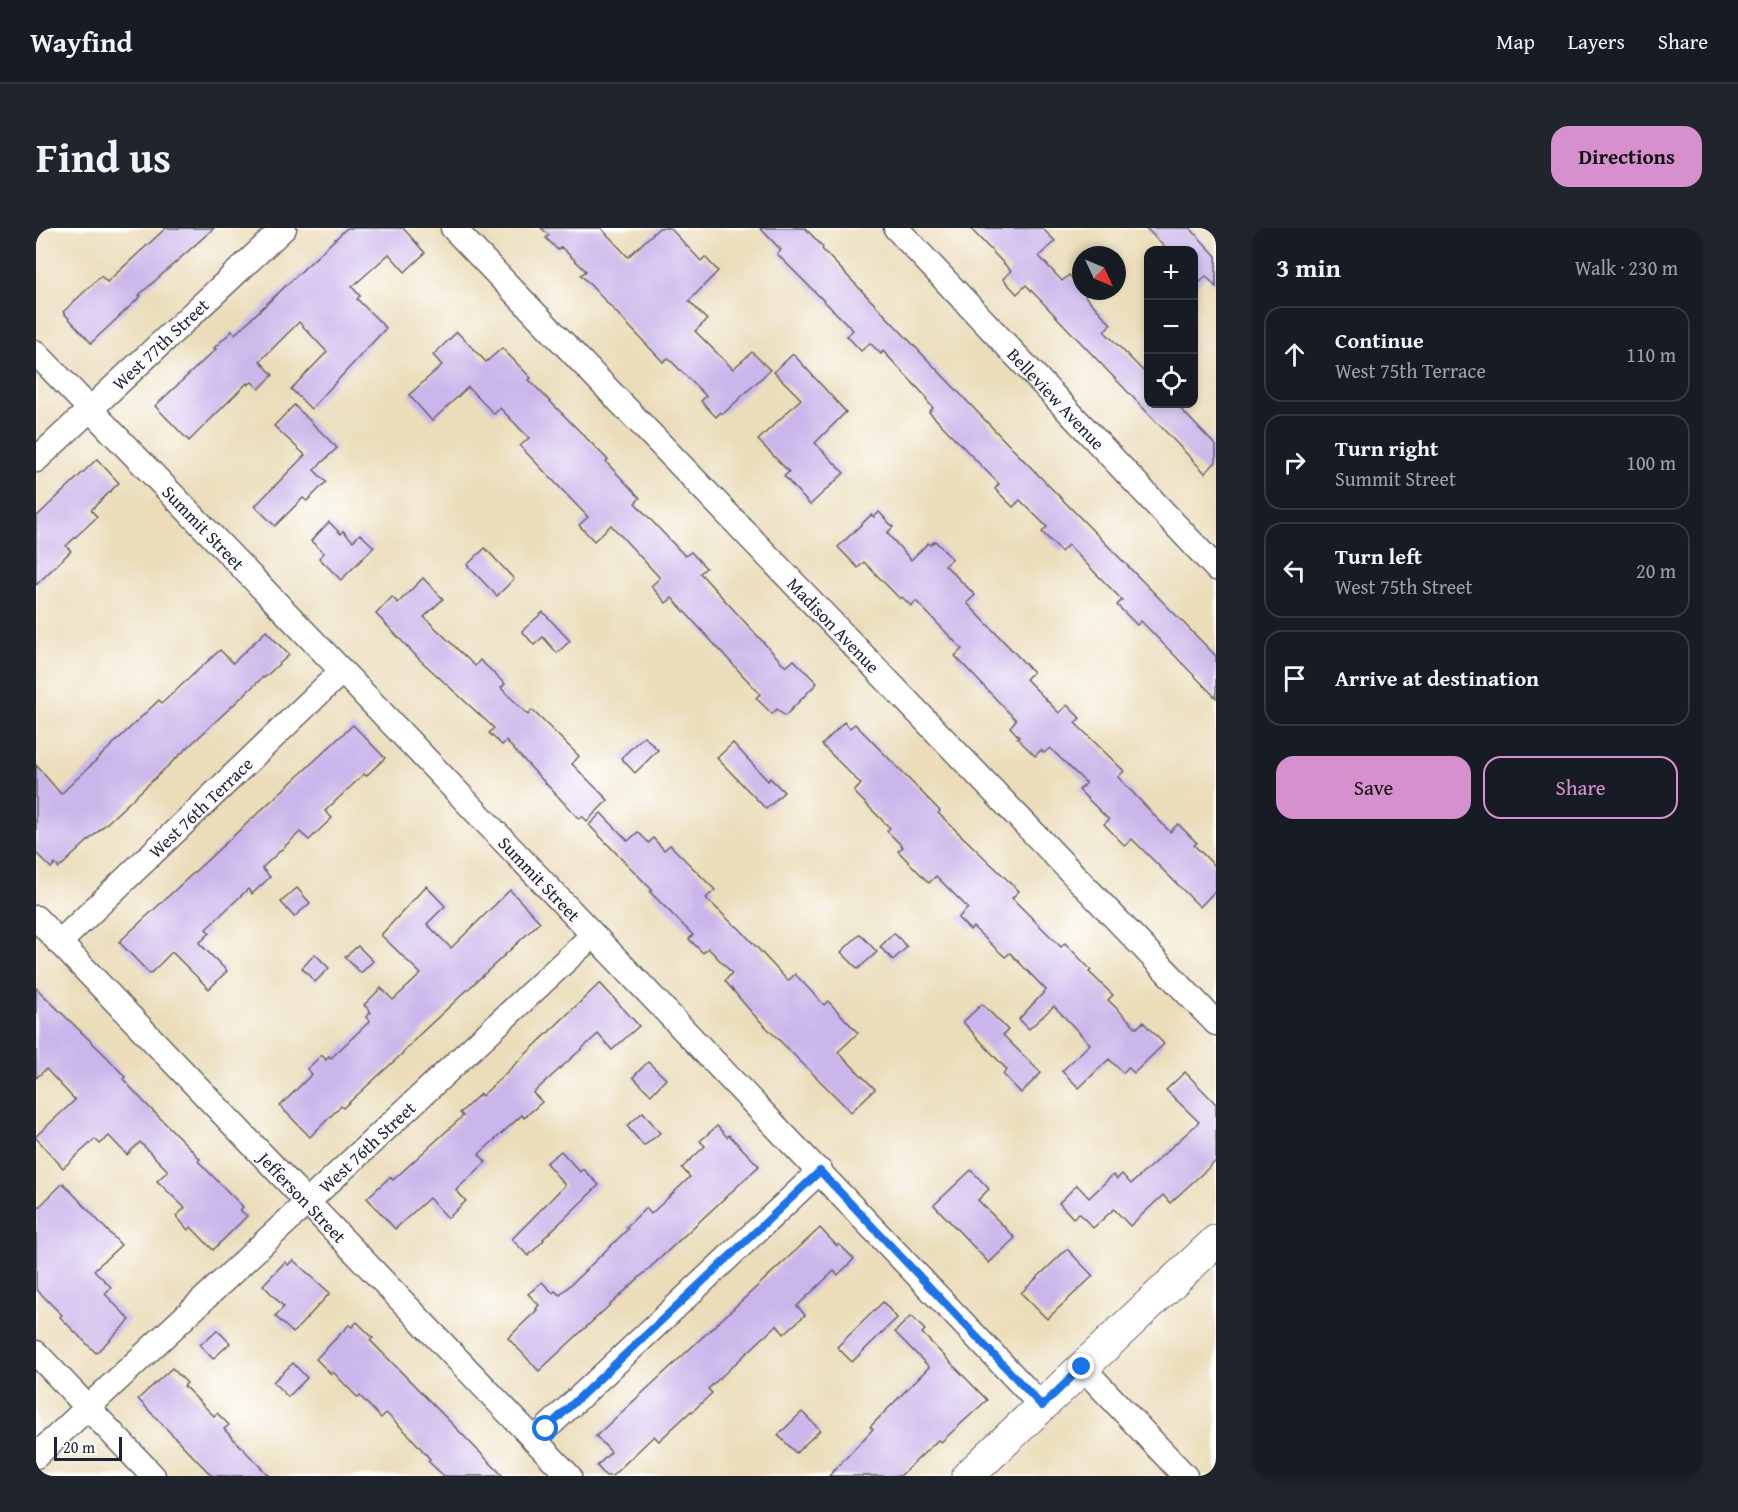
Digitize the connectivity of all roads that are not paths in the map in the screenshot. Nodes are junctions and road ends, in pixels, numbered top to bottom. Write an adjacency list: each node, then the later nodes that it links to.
1 (284, 228): 5 (street, West 77th Street)
2 (453, 228): 12 (street, Madison Avenue)
3 (896, 228): 7 (street, Belleview Avenue)
4 (36, 353): 5 (street, Summit Street)
5 (90, 410): 6 (street, West 77th Street); 8 (street, Summit Street)
6 (36, 460)
7 (1216, 568)
8 (342, 671): 10 (street, Summit Street); 11 (street, West 76th Terrace)
9 (36, 918): 11 (street, Jefferson Street)
10 (593, 934): 13 (street, Summit Street); 14 (street, West 76th Street)
11 (59, 943): 14 (street, Jefferson Street)
12 (1216, 1023)
13 (820, 1171): 18 (street, Summit Street); 20 (street)
14 (307, 1204): 19 (street, West 76th Street); 20 (street, Jefferson Street)
15 (1216, 1241): 17 (main road)
16 (36, 1353): 19 (street)
17 (1082, 1367): 18 (main road); 25 (street)
18 (1042, 1406): 24 (main road)
19 (89, 1408): 21 (street, West 76th Street); 22 (street)
20 (534, 1440): 23 (street, Jefferson Street)
21 (36, 1456)
22 (153, 1476)
23 (569, 1476)
24 (968, 1476)
25 (1185, 1476)

